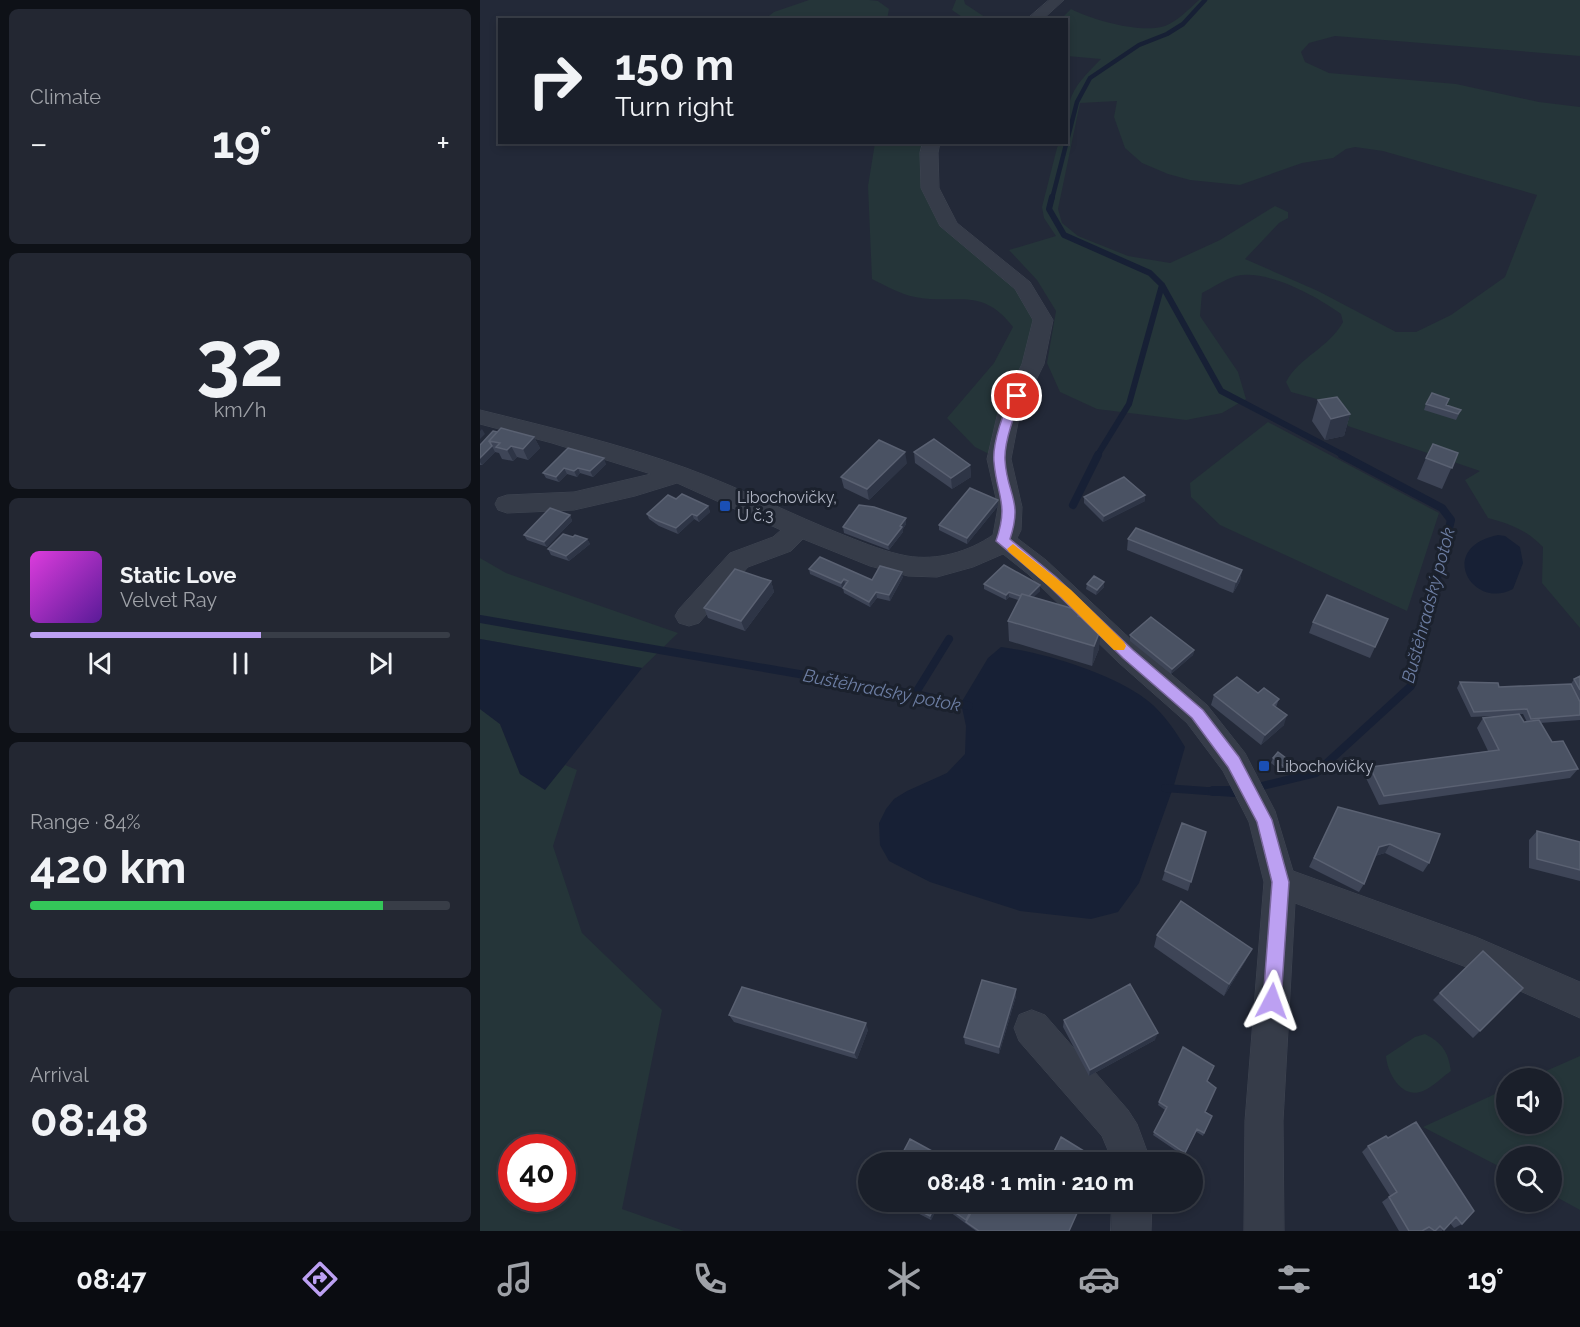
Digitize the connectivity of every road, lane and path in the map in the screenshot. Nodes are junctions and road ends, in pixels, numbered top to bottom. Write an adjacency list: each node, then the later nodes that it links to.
1 (1058, 0): 2 (street)
2 (1036, 18)
3 (931, 144): 8 (street)
4 (480, 417): 5 (street)
5 (678, 474): 6 (street); 7 (street)
6 (507, 504)
7 (800, 528): 8 (street); 9 (street)
8 (1003, 541): 10 (street)
9 (689, 616)
10 (1280, 882): 11 (street); 16 (street)
11 (1580, 1000)
12 (1032, 1028): 13 (street)
13 (1129, 1152)
14 (1132, 1212): 15 (street)
15 (1131, 1231)
16 (1264, 1231)

